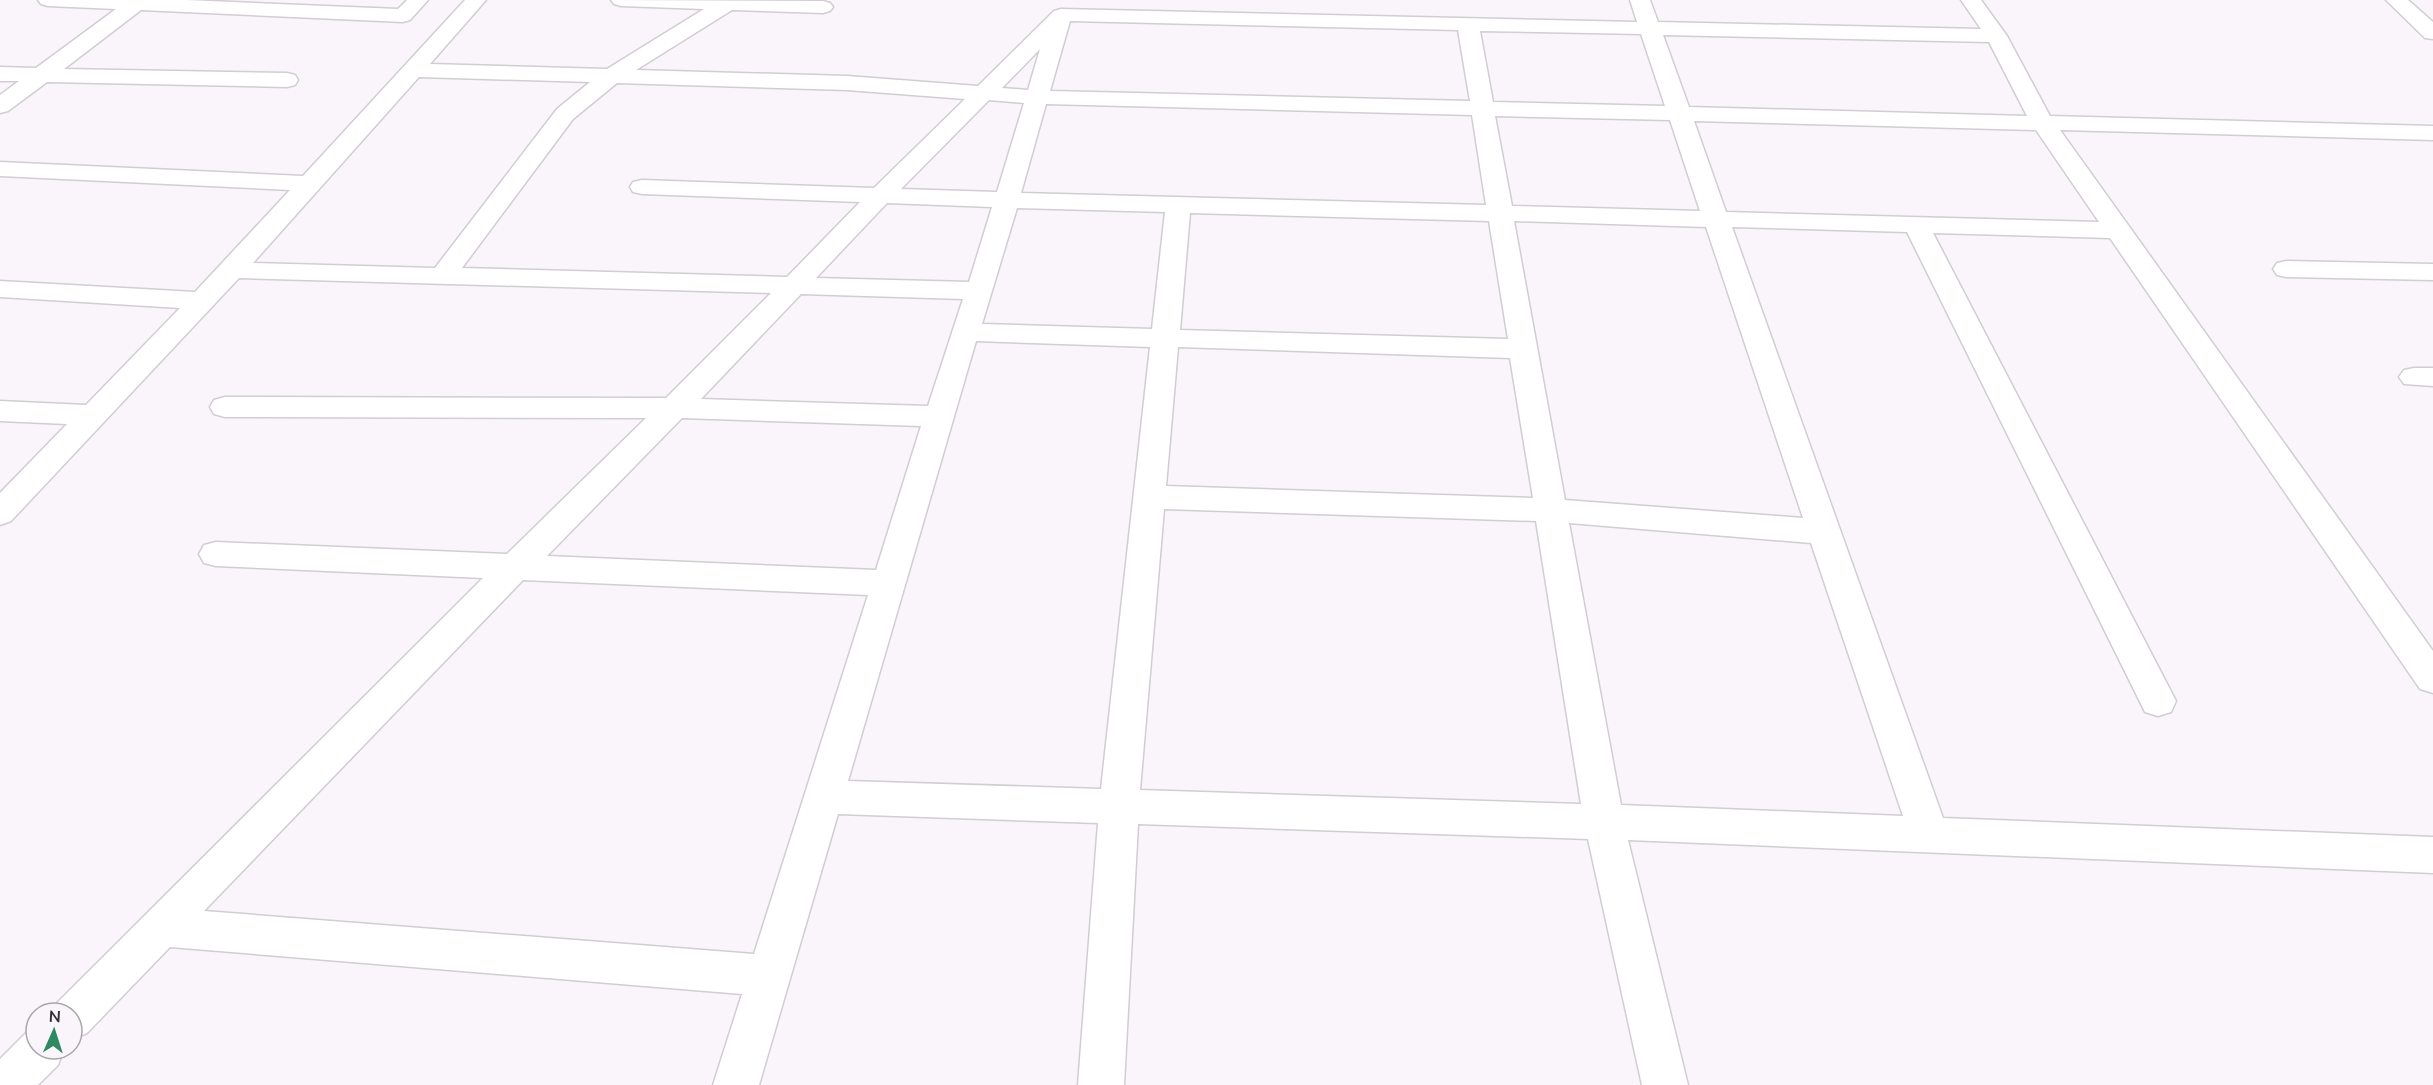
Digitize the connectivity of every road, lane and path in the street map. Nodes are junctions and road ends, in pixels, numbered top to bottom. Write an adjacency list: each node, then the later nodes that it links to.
1 (48, 0): 9 (street)
2 (418, 0): 9 (street)
3 (476, 0): 16 (street)
4 (621, 0): 8 (street)
5 (1640, 0): 13 (street)
6 (1971, 0): 15 (street)
7 (2396, 0): 14 (street)
8 (728, 2): 10 (street); 19 (street)
9 (136, 4): 18 (street)
10 (823, 7)
11 (1068, 8): 12 (street); 21 (street); 22 (street)
12 (1468, 24): 13 (street); 24 (street)
13 (1650, 28): 15 (street); 25 (street)
14 (2433, 33)
15 (1996, 36): 26 (street)
16 (412, 70): 19 (street); 29 (street)
17 (0, 74): 18 (street)
18 (41, 75): 20 (street); 23 (street)
19 (613, 75): 21 (street); 41 (street)
20 (287, 80)
21 (982, 94): 22 (street); 31 (street)
22 (1036, 97): 24 (street); 32 (street)
23 (0, 106)
24 (1482, 108): 25 (street); 34 (street)
25 (1679, 113): 26 (street); 35 (street)
26 (2042, 122): 27 (street); 37 (street)
27 (2433, 133)
28 (0, 169): 29 (street)
29 (310, 184): 39 (street)
30 (642, 187): 31 (street)
31 (880, 196): 32 (street); 42 (street)
32 (1005, 200): 33 (street); 44 (street)
33 (1179, 205): 34 (street); 47 (street)
34 (1500, 213): 35 (street); 48 (street)
35 (1716, 219): 36 (street); 57 (street)
36 (1916, 225): 37 (street); 62 (street)
37 (2118, 230): 61 (street)
38 (2286, 269): 40 (street)
39 (232, 270): 41 (street); 45 (street)
40 (2433, 272)
41 (442, 276): 42 (street)
42 (792, 285): 44 (street); 50 (street)
43 (0, 289): 45 (street)
44 (980, 291): 46 (street)
45 (203, 301): 52 (street)
46 (965, 332): 47 (street); 53 (street)
47 (1165, 338): 48 (street); 54 (street)
48 (1523, 349): 55 (street)
49 (225, 407): 50 (street)
50 (674, 408): 53 (street); 59 (street)
51 (0, 411): 52 (street)
52 (94, 415): 56 (street)
53 (939, 416): 60 (street)
54 (1150, 497): 55 (street); 64 (street)
55 (1551, 510): 57 (street); 65 (street)
56 (0, 513)
57 (1824, 532): 66 (street)
58 (216, 554): 59 (street)
59 (516, 567): 60 (street); 68 (street)
60 (889, 583): 63 (street)
61 (2433, 680)
62 (2158, 701)
63 (823, 797): 64 (street); 69 (street)
64 (1119, 806): 65 (street); 74 (street)
65 (1604, 822): 66 (street); 75 (street)
66 (1929, 835): 67 (street)
67 (2433, 855)
68 (162, 927): 69 (street); 70 (street)
69 (769, 976): 73 (street)
70 (84, 1006)
71 (30, 1061): 72 (street)
72 (6, 1085)
73 (736, 1085)
74 (1101, 1085)
75 (1665, 1085)

